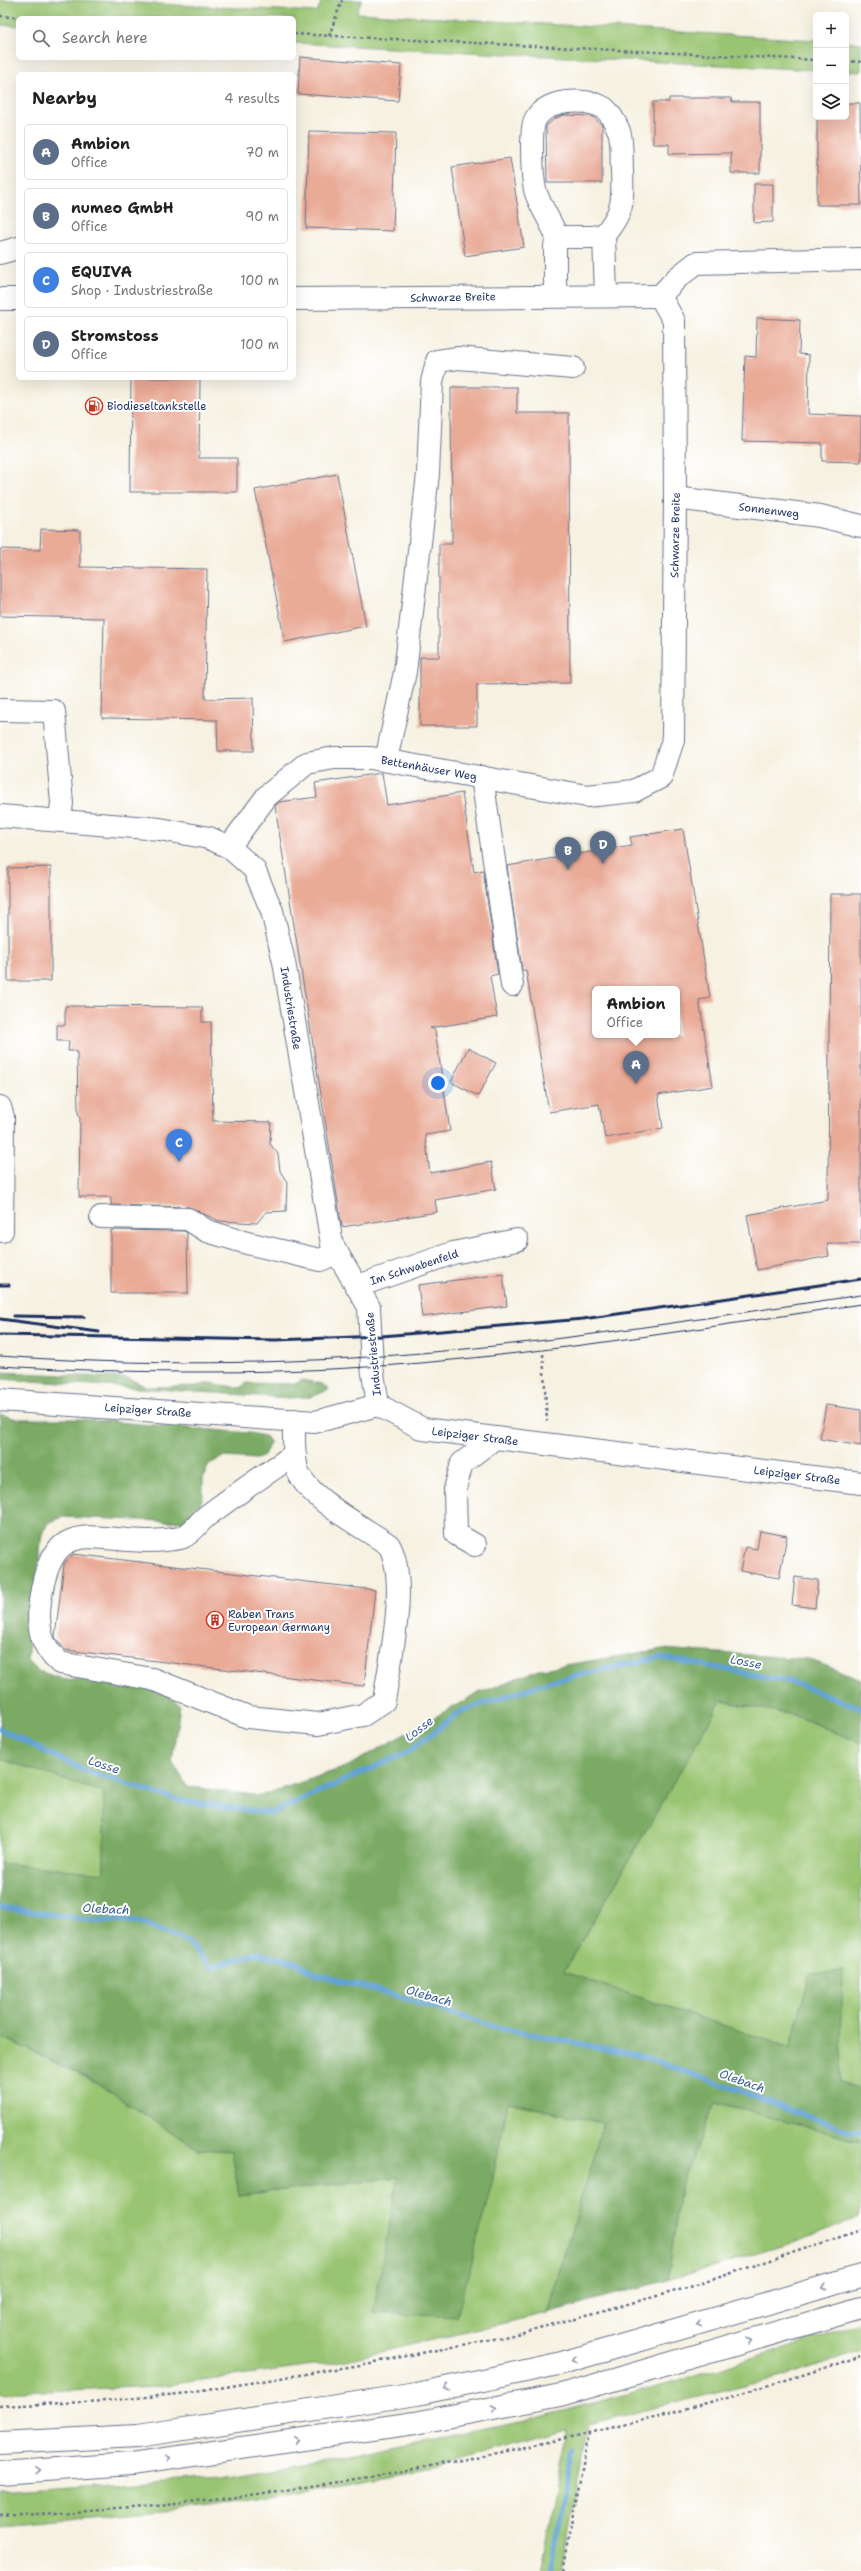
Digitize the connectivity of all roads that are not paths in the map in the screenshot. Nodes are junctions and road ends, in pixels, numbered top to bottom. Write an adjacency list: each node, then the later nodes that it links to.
1 (604, 235): 2 (main road); 2 (main road); 7 (main road)
2 (557, 237): 6 (main road)
3 (16, 249): 4 (main road)
4 (0, 253)
5 (861, 259): 8 (main road)
6 (554, 295): 7 (main road, Schwarze Breite); 9 (main road, Schwarze Breite)
7 (606, 296): 8 (main road, Schwarze Breite)
8 (660, 296): 13 (main road, Schwarze Breite)
9 (296, 298)
10 (0, 299): 11 (main road)
11 (16, 299)
12 (573, 368): 16 (main road)
13 (675, 498): 14 (main road, Sonnenweg); 18 (main road, Schwarze Breite)
14 (861, 526)
15 (0, 710): 20 (main road)
16 (386, 760): 17 (main road, Bettenhäuser Weg); 21 (main road, Bettenhäuser Weg)
17 (482, 777): 18 (main road, Bettenhäuser Weg); 22 (main road)
18 (661, 777)
19 (0, 817): 20 (main road, Industriestraße)
20 (60, 819): 21 (main road, Industriestraße)
21 (229, 847): 27 (main road, Industriestraße)
22 (512, 985)
23 (0, 1107): 25 (main road)
24 (101, 1217): 27 (main road)
25 (2, 1231)
26 (517, 1240): 28 (main road, Im Schwabenfeld)
27 (337, 1253): 28 (main road, Industriestraße)
28 (358, 1286): 30 (main road, Industriestraße)
29 (0, 1400): 31 (main road, Leipziger Straße)
30 (378, 1405): 31 (main road, Leipziger Straße); 32 (main road, Leipziger Straße)
31 (294, 1420): 33 (main road)
32 (495, 1438): 34 (main road, Leipziger Straße); 35 (main road)
33 (295, 1454): 33 (main road)
34 (861, 1483)
35 (475, 1545)
36 (861, 2276): 38 (main road, one-way to 38)
37 (861, 2308): 39 (main road, one-way to 37)
38 (0, 2443)
39 (0, 2473)

